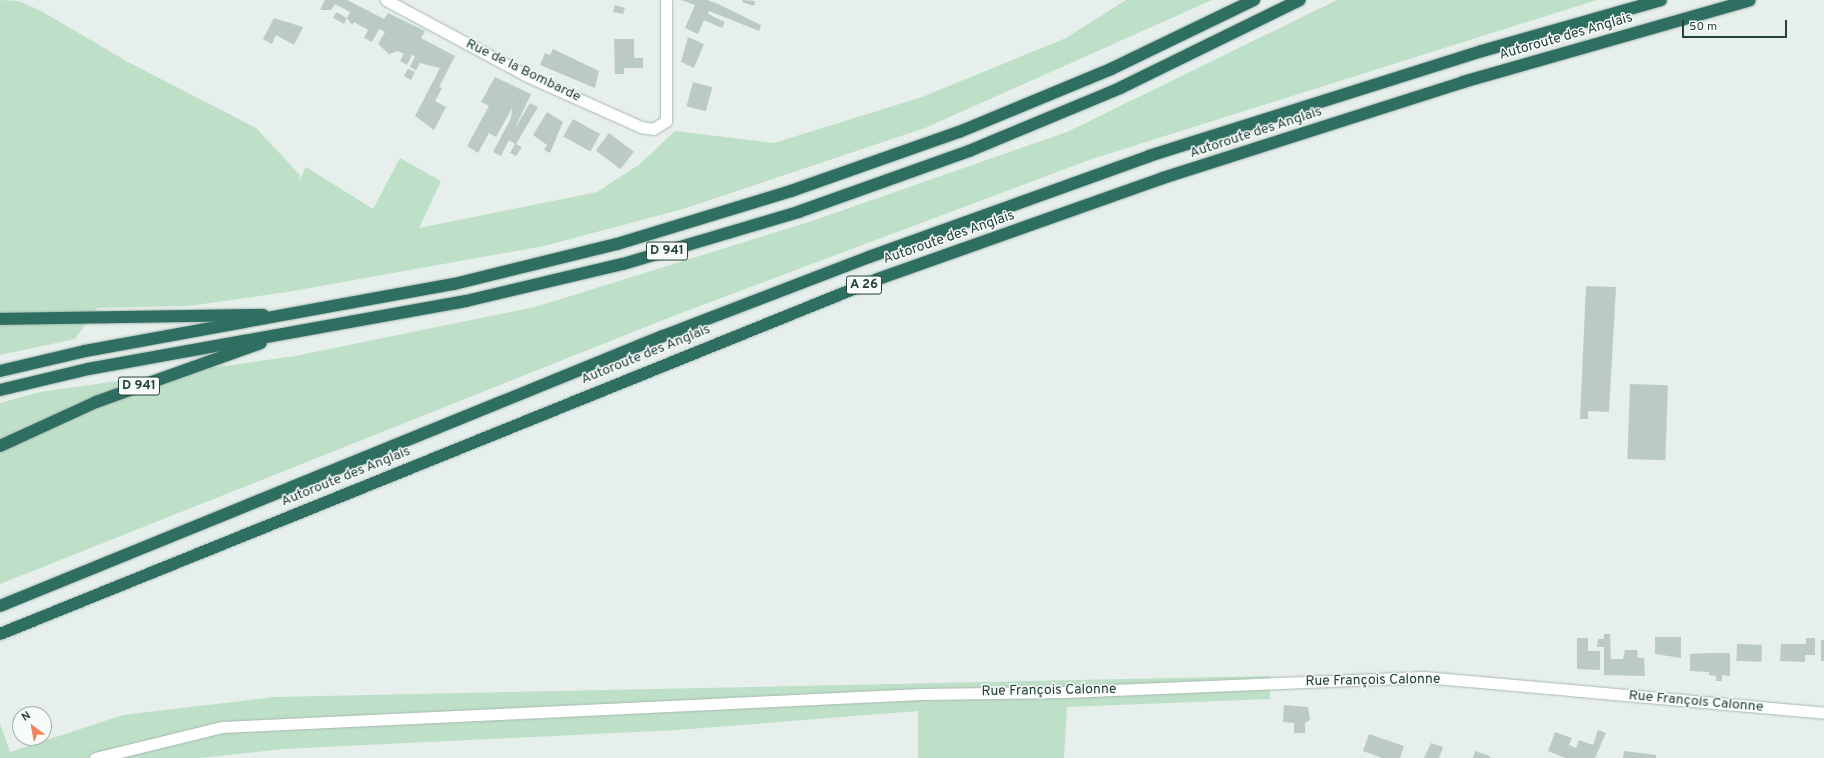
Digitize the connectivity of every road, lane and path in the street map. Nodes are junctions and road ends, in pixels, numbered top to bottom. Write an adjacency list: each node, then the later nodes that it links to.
1 (386, 0): 2 (street, Rue de la Bombarde)
2 (666, 0)
3 (1254, 0): 7 (highway, D 941)
4 (1300, 0): 9 (highway, D 941)
5 (1661, 0): 13 (highway, Autoroute des Anglais / A 26)
6 (1750, 0): 14 (highway, Autoroute des Anglais / A 26)
7 (276, 316): 8 (highway, D 941); 10 (highway, D 941)
8 (0, 319)
9 (280, 334): 11 (highway, D 941); 12 (highway, D 941)
10 (0, 371)
11 (0, 390)
12 (0, 446)
13 (0, 606)
14 (0, 634)
15 (1824, 713): 16 (street, Rue François Calonne)
16 (95, 758)

